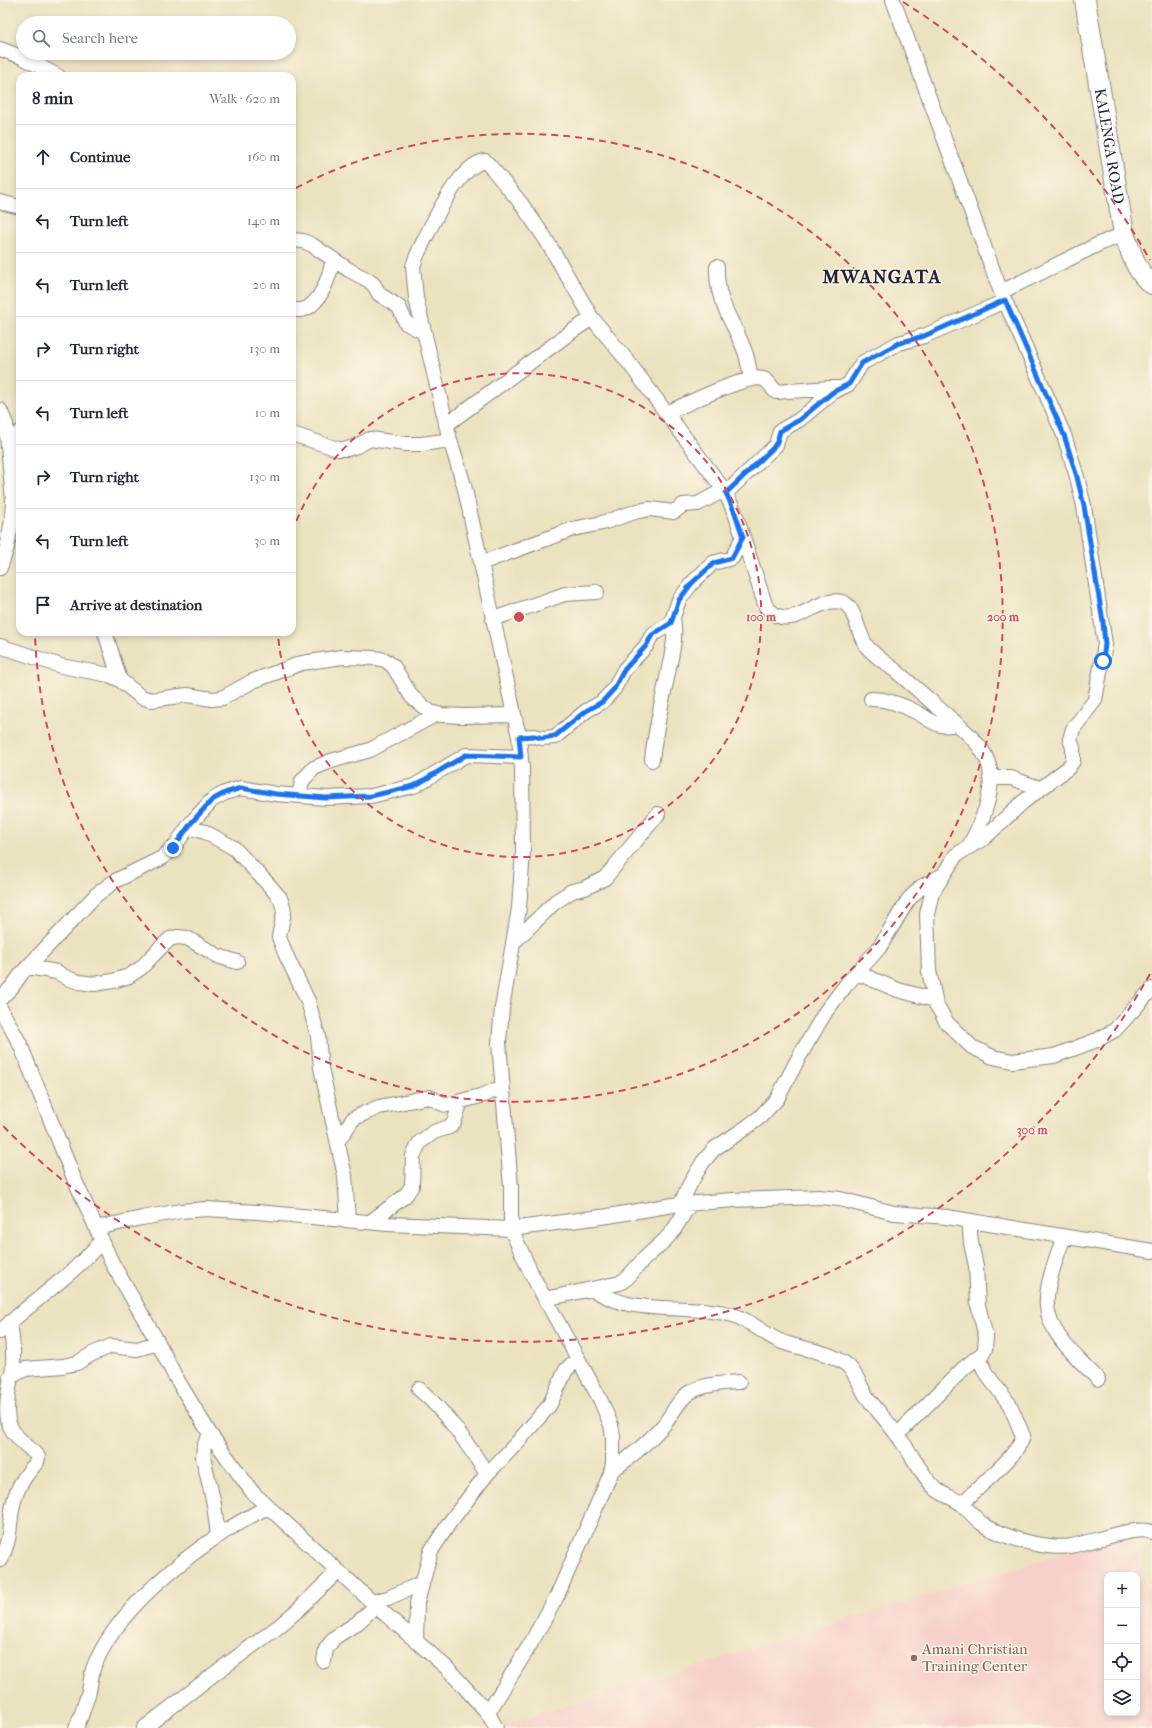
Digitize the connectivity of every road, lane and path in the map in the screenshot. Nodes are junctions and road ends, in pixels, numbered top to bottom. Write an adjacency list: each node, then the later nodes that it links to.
1 (892, 0): 14 (street)
2 (1085, 0): 9 (main road, KALENGA ROAD)
3 (0, 49): 4 (street)
4 (16, 55)
5 (28, 60): 6 (street)
6 (50, 72)
7 (0, 202): 8 (street)
8 (16, 206)
9 (1124, 234): 13 (main road, KALENGA ROAD); 14 (street)
10 (296, 240): 11 (street)
11 (333, 259): 15 (street); 17 (street)
12 (717, 268): 18 (street)
13 (1152, 284)
14 (1003, 296): 19 (street); 45 (street)
15 (296, 310)
16 (592, 318): 17 (street); 21 (street); 22 (street)
17 (425, 333): 22 (street)
18 (750, 379): 19 (street); 21 (street)
19 (841, 388): 27 (street)
20 (0, 410): 26 (street)
21 (666, 413): 27 (street)
22 (446, 425): 24 (street)
23 (296, 435): 24 (street)
24 (450, 440): 29 (street)
25 (16, 441): 26 (street)
26 (9, 457): 30 (street)
27 (725, 492): 28 (street); 29 (street)
28 (743, 537): 32 (street); 40 (street)
29 (481, 563): 33 (street)
30 (0, 568)
31 (597, 592): 33 (street)
32 (673, 617): 41 (street); 43 (street)
33 (493, 619): 39 (street)
34 (106, 636): 36 (street)
35 (0, 646): 36 (street)
36 (120, 680): 38 (street)
37 (871, 700): 40 (street)
38 (437, 714): 39 (street); 46 (street)
39 (514, 715): 41 (street)
40 (957, 724): 44 (street)
41 (519, 737): 42 (street)
42 (521, 757): 46 (street); 51 (street)
43 (652, 760)
44 (990, 778): 45 (street); 49 (street)
45 (1040, 788): 49 (street)
46 (299, 796): 48 (street)
47 (658, 814): 51 (street)
48 (188, 827): 53 (street); 61 (street)
49 (970, 846): 50 (street)
50 (942, 875): 54 (street); 57 (street)
51 (514, 942): 59 (street)
52 (237, 962): 53 (street)
53 (28, 967): 56 (street)
54 (857, 973): 57 (street); 62 (street)
55 (1152, 990): 57 (street)
56 (0, 999)
57 (935, 1000)
58 (0, 1008): 67 (street)
59 (502, 1087): 60 (street); 66 (street)
60 (460, 1101): 61 (street); 65 (street)
61 (338, 1141): 63 (street)
62 (685, 1204): 64 (street); 66 (street); 70 (street)
63 (348, 1220): 65 (street); 67 (street)
64 (969, 1221): 68 (street); 75 (street)
65 (370, 1222): 66 (street)
66 (511, 1229): 71 (street)
67 (99, 1234): 72 (street); 74 (street)
68 (1064, 1237): 69 (street); 78 (street)
69 (1152, 1251)
70 (591, 1289): 71 (street); 82 (street)
71 (545, 1299): 76 (street)
72 (10, 1322): 73 (street); 77 (street)
73 (0, 1332)
74 (158, 1343): 77 (street); 81 (street)
75 (979, 1357): 82 (street); 85 (street)
76 (578, 1358): 83 (street); 84 (street)
77 (10, 1378): 89 (street)
78 (1098, 1379)
79 (739, 1382): 83 (street)
80 (419, 1389): 84 (street)
81 (210, 1434): 86 (street); 88 (street)
82 (897, 1435): 85 (street)
83 (612, 1470): 95 (street)
84 (487, 1474): 91 (street)
85 (962, 1504): 87 (street)
86 (268, 1507): 88 (street); 90 (street)
87 (1152, 1532)
88 (218, 1536): 96 (street)
89 (0, 1560)
90 (338, 1571): 92 (street); 97 (street)
91 (422, 1582): 92 (street); 93 (street)
92 (374, 1604): 93 (street); 94 (street)
93 (416, 1642): 95 (street)
94 (324, 1661)
95 (488, 1713): 98 (street)
96 (76, 1728)
97 (144, 1728)
98 (496, 1728)

